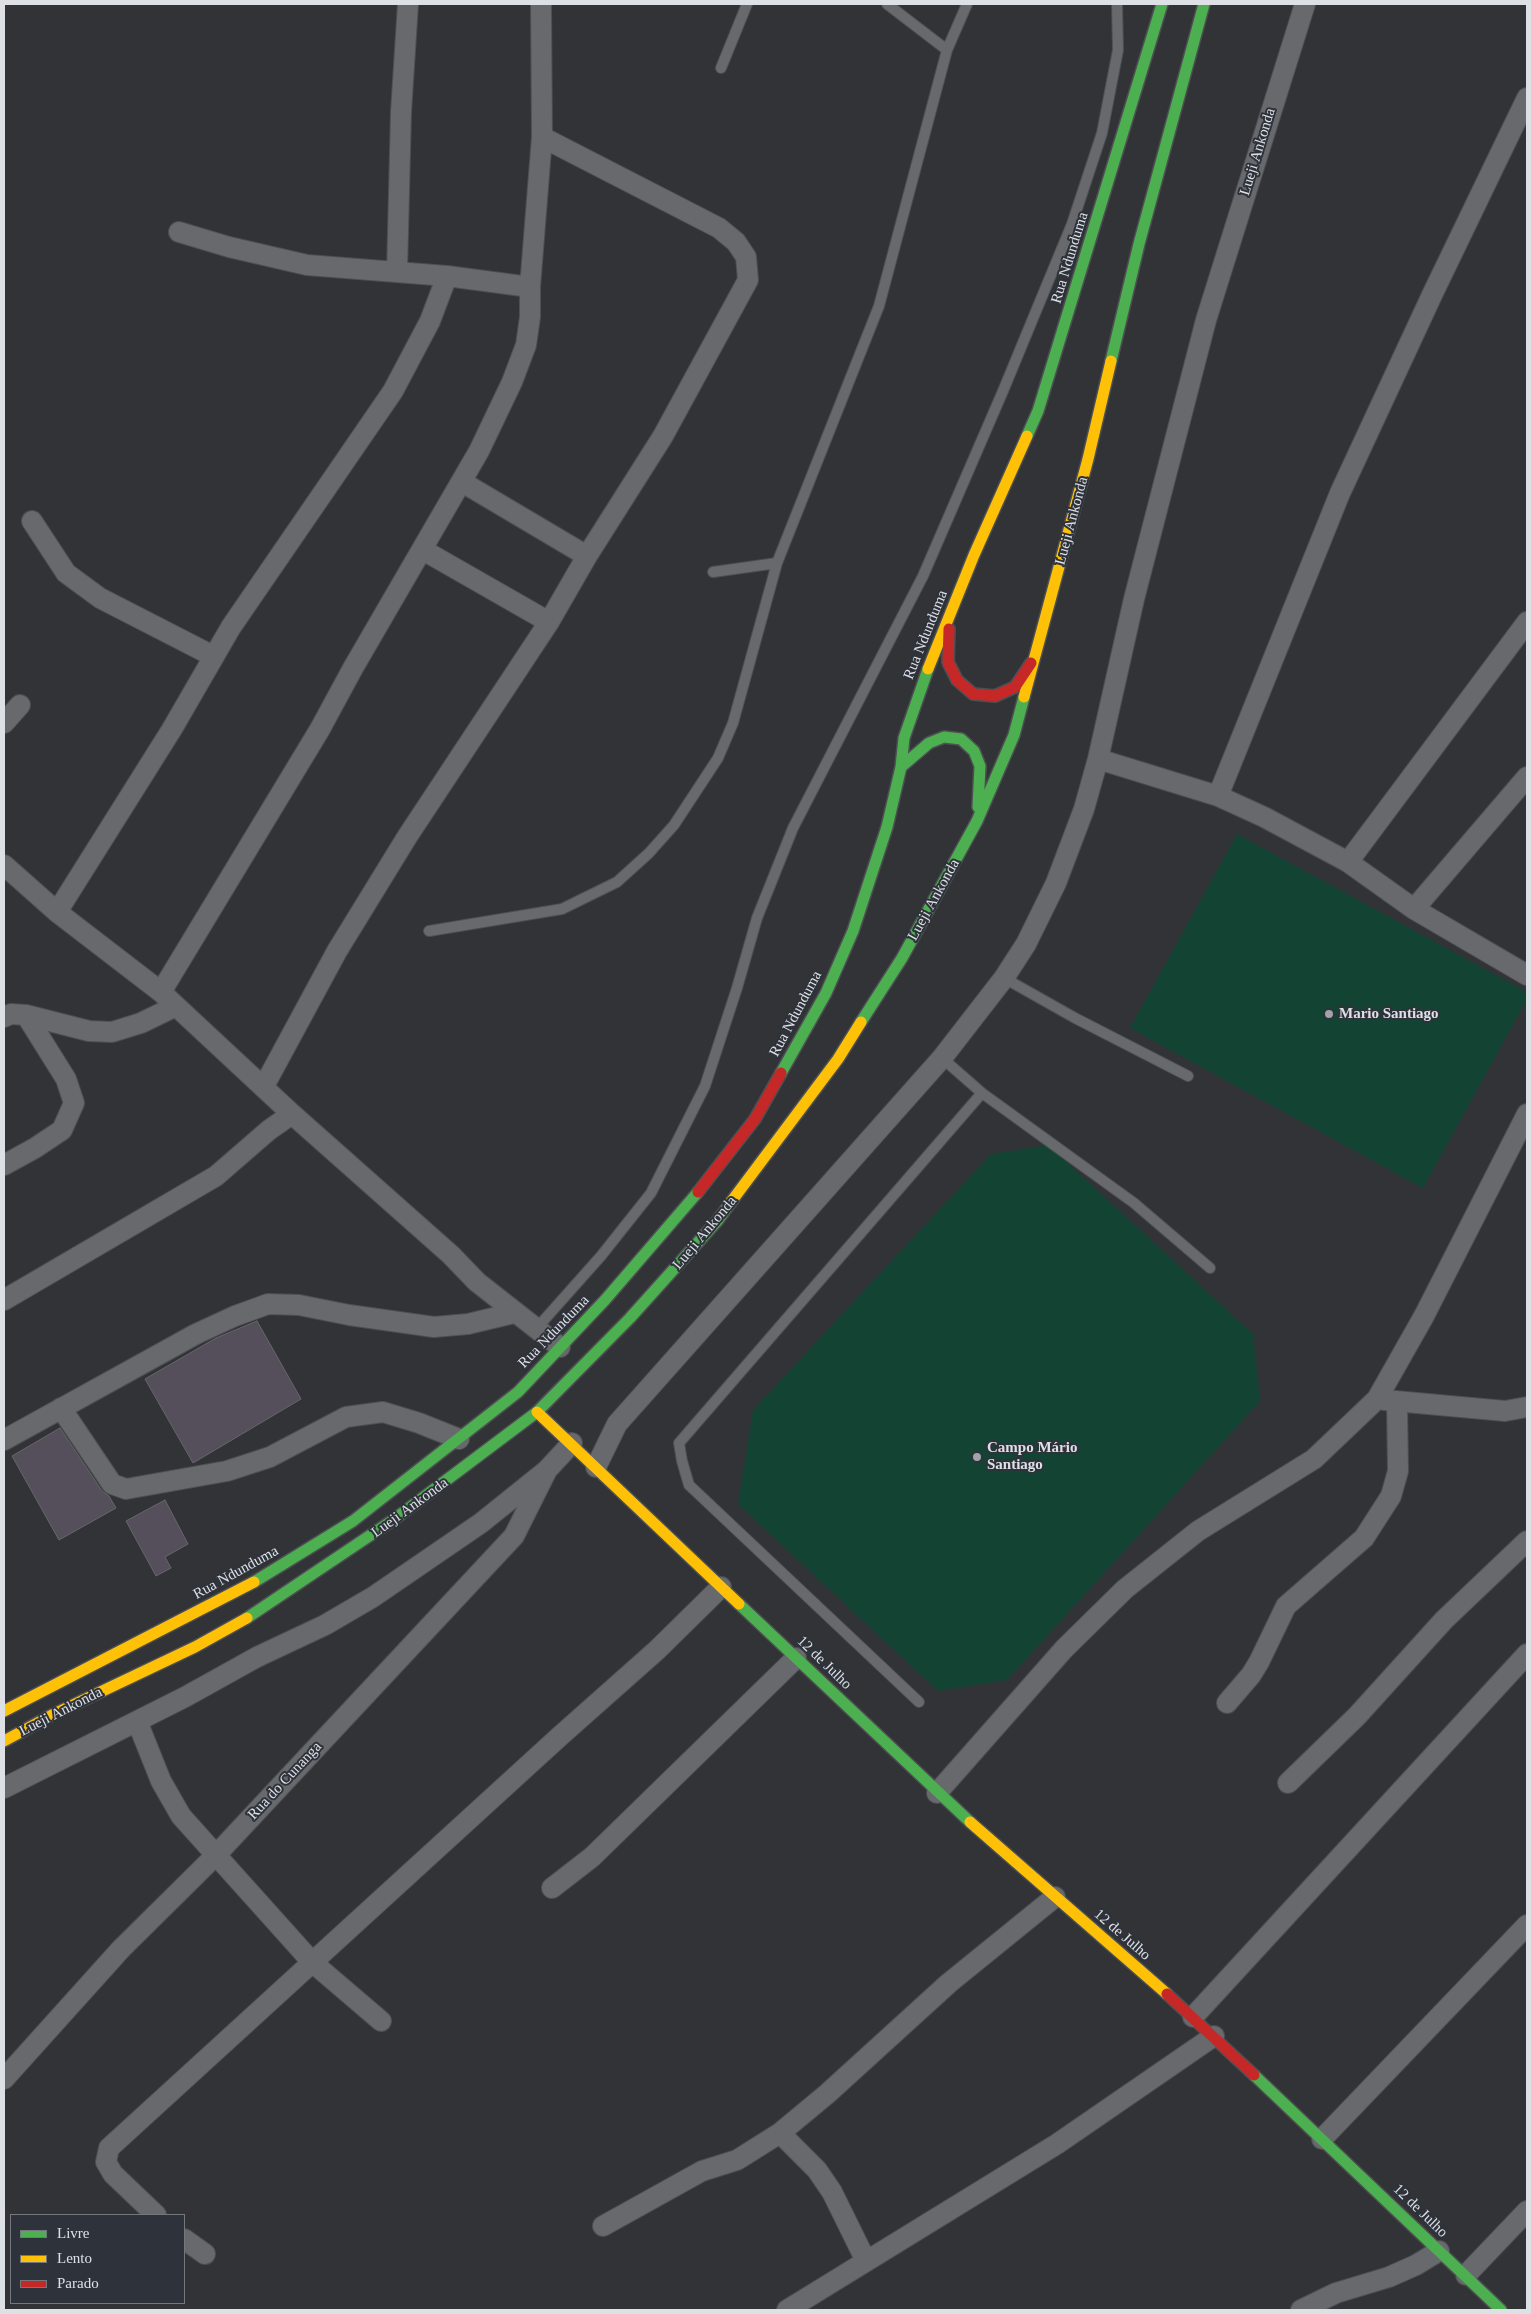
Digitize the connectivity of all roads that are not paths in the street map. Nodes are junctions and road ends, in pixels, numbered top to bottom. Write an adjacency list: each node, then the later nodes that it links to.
1 (408, 4): 15 (street)
2 (541, 4): 13 (street)
3 (747, 4): 11 (lane)
4 (887, 4): 10 (lane)
5 (967, 4): 10 (lane)
6 (1117, 4): 57 (lane)
7 (1162, 4): 24 (main road, Rua Ndunduma)
8 (1204, 4): 27 (main road, Lueji Ankonda)
9 (1305, 4): 31 (street, Lueji Ankonda)
10 (947, 50): 22 (lane)
11 (721, 68)
12 (1527, 98): 34 (street)
13 (542, 138): 17 (street); 21 (street)
14 (179, 232): 15 (street)
15 (397, 272): 16 (street)
16 (447, 276): 17 (street); 28 (street)
17 (530, 287): 18 (street)
18 (462, 482): 20 (street); 21 (street)
19 (32, 521): 28 (street)
20 (423, 550): 25 (street); 43 (street)
21 (587, 556): 25 (street)
22 (777, 563): 23 (lane); 40 (lane)
23 (713, 572)
24 (949, 620): 27 (main road); 32 (main road, Rua Ndunduma)
25 (549, 622): 49 (street)
26 (1527, 622): 36 (street)
27 (1036, 654): 35 (main road, Lueji Ankonda)
28 (213, 656): 39 (street)
29 (20, 705): 30 (street)
30 (4, 724)
31 (1098, 759): 34 (street); 42 (street, Lueji Ankonda)
32 (900, 767): 35 (main road); 58 (main road, Rua Ndunduma)
33 (1527, 777): 38 (street)
34 (1218, 796): 36 (street)
35 (977, 821): 63 (main road, Lueji Ankonda)
36 (1348, 862): 38 (street)
37 (4, 865): 39 (street)
38 (1414, 908): 41 (street)
39 (57, 912): 43 (street)
40 (429, 931)
41 (1527, 975)
42 (1004, 978): 47 (street, Lueji Ankonda); 48 (lane)
43 (160, 992): 44 (street)
44 (176, 1006): 45 (street); 49 (street)
45 (26, 1015): 46 (street); 53 (street)
46 (4, 1017)
47 (942, 1058): 50 (lane); 67 (street, Lueji Ankonda)
48 (1188, 1076)
49 (264, 1086): 51 (street)
50 (982, 1093): 54 (lane); 73 (lane)
51 (292, 1114): 55 (street); 56 (street)
52 (1527, 1114): 59 (street)
53 (4, 1165)
54 (1210, 1268)
55 (4, 1299)
56 (514, 1313): 57 (street); 62 (street)
57 (536, 1329): 58 (street)
58 (560, 1347): 64 (main road, Rua Ndunduma)
59 (1377, 1399): 60 (street); 80 (street)
60 (1397, 1403): 61 (street); 74 (street)
61 (1527, 1407)
62 (61, 1408): 64 (street); 65 (street)
63 (537, 1412): 66 (main road, 12 de Julho); 77 (main road, Lueji Ankonda)
64 (459, 1439): 75 (main road, Rua Ndunduma)
65 (4, 1440)
66 (572, 1443): 67 (main road, 12 de Julho); 68 (street)
67 (596, 1467): 70 (main road, 12 de Julho)
68 (547, 1470): 76 (street); 81 (street, Rua do Cunanga)
69 (1527, 1541): 78 (street)
70 (721, 1586): 72 (main road, 12 de Julho); 85 (street)
71 (1527, 1654): 86 (street)
72 (796, 1658): 80 (main road, 12 de Julho); 82 (street)
73 (919, 1702)
74 (1226, 1703)
75 (4, 1711)
76 (136, 1721): 79 (street); 81 (street)
77 (4, 1741)
78 (1288, 1784)
79 (4, 1788)
80 (936, 1793): 83 (main road, 12 de Julho)
81 (216, 1855): 85 (street); 89 (street, Rua do Cunanga)
82 (552, 1888)
83 (1055, 1897): 86 (main road, 12 de Julho); 90 (street)
84 (1527, 1925): 91 (street)
85 (312, 1962): 87 (street); 93 (street)
86 (1193, 2016): 88 (main road, 12 de Julho)
87 (381, 2021)
88 (1214, 2036): 91 (main road, 12 de Julho); 98 (street)
89 (4, 2079)
90 (780, 2133): 94 (street); 98 (street)
91 (1322, 2139): 96 (main road, 12 de Julho)
92 (1527, 2211): 99 (street)
93 (155, 2214)
94 (603, 2226)
95 (185, 2240): 97 (street)
96 (1440, 2251): 99 (main road, 12 de Julho); 101 (street)
97 (205, 2254)
98 (866, 2261): 100 (street)
99 (1466, 2275): 102 (main road, 12 de Julho)
100 (787, 2310)
101 (1301, 2310)
102 (1501, 2310)

